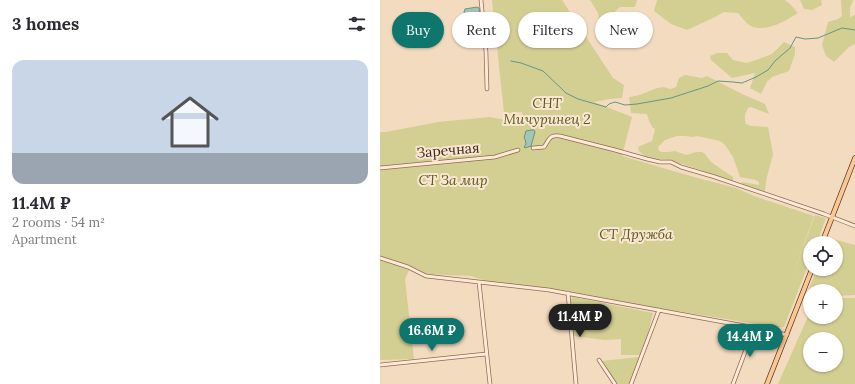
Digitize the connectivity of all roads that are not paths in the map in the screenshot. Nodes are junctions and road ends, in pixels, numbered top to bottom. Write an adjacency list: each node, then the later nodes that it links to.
1 (481, 0): 2 (street)
2 (487, 89)
3 (533, 148): 7 (street)
4 (518, 150): 6 (street, Заречная)
5 (855, 158): 7 (main road)
6 (380, 168)
7 (832, 217): 8 (street); 9 (main road)
8 (855, 226)
9 (825, 236)
10 (380, 258): 12 (street)
11 (809, 276): 16 (main road)
12 (479, 282): 13 (street); 17 (street)
13 (568, 293): 14 (street); 21 (street)
14 (659, 310): 15 (street); 23 (street)
15 (754, 328): 16 (street); 24 (street)
16 (787, 335): 25 (main road)
17 (486, 354): 19 (street); 20 (street)
18 (600, 360): 22 (street)
19 (380, 365)
20 (490, 384)
21 (576, 384)
22 (615, 384)
23 (631, 384)
24 (732, 384)
25 (767, 384)

